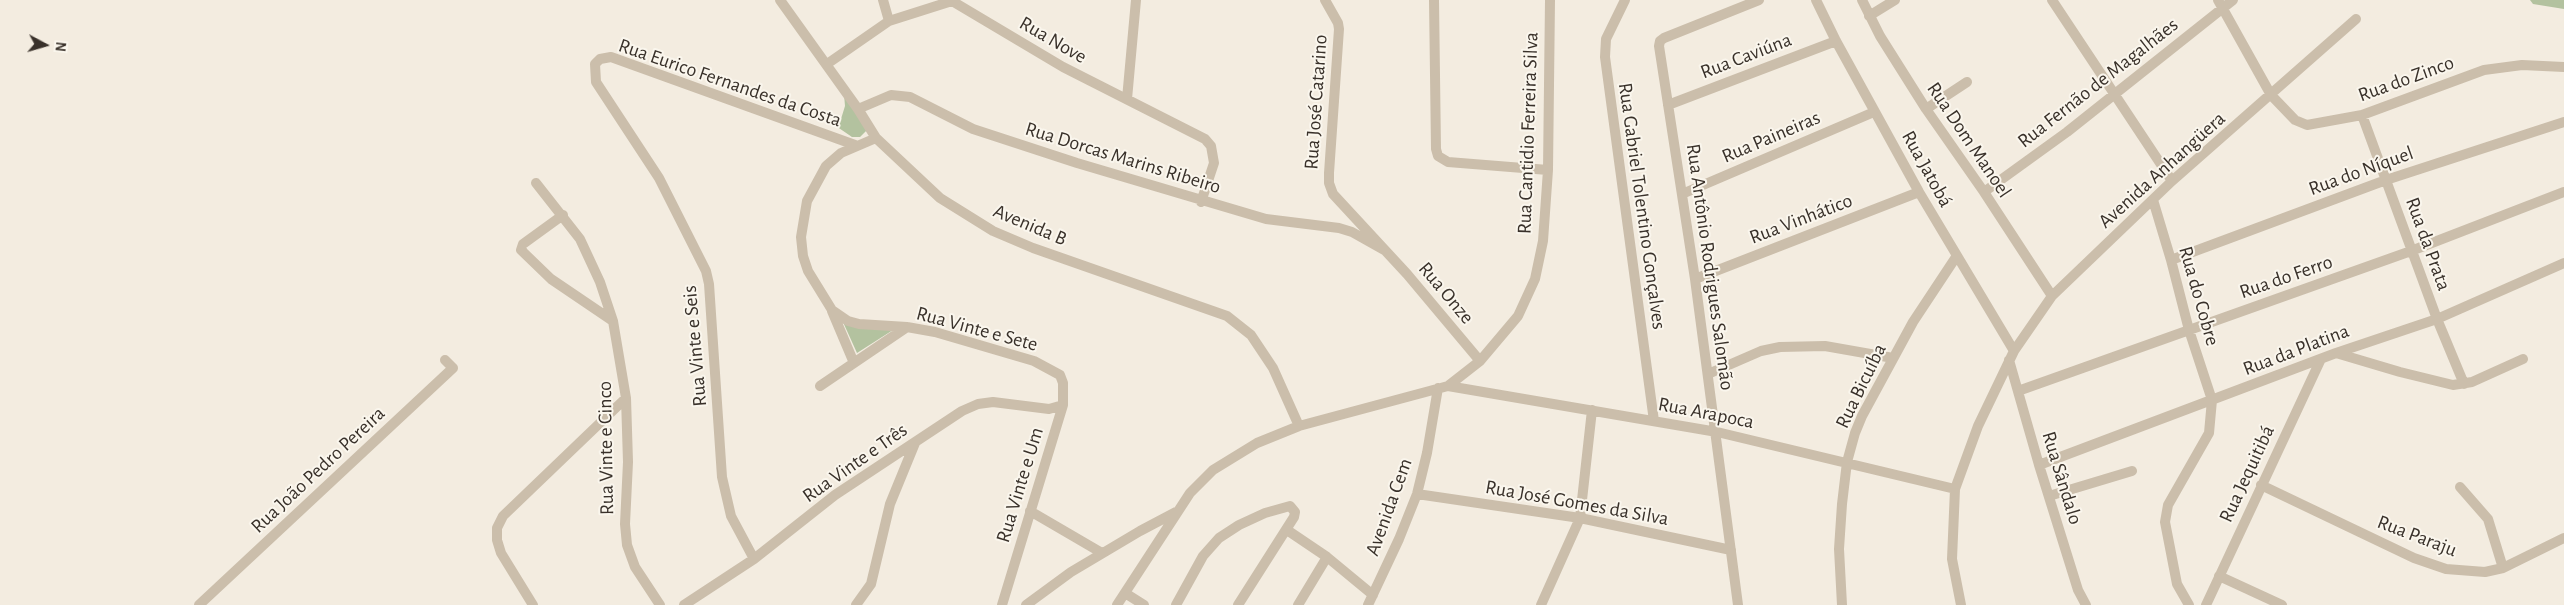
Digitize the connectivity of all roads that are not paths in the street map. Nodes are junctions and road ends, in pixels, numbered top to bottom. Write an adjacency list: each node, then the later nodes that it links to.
1 (780, 0): 21 (street, Avenida B)
2 (883, 0): 18 (street)
3 (1136, 0): 26 (street)
4 (1325, 0): 46 (street, Rua José Catarino)
5 (1434, 0): 35 (street)
6 (1550, 0): 35 (street, Rua Cantidio Ferreira Silva)
7 (1625, 0): 76 (street, Rua Gabriel Tolentino Gonçalves)
8 (1760, 0): 27 (street, Rua Antônio Rodrigues Salomão)
9 (1816, 0): 19 (street, Rua Jatobá)
10 (1862, 0): 16 (street, Rua Dom Manoel)
11 (1895, 0): 16 (street)
12 (2052, 0): 24 (street)
13 (2233, 0): 15 (street, Rua Fernão de Magalhães)
14 (952, 1): 18 (street, Rua Nove); 26 (street, Rua Nove)
15 (2221, 4): 24 (street, Rua Fernão de Magalhães); 25 (street, Rua do Zinco)
16 (1869, 16): 29 (street, Rua Dom Manoel)
17 (2356, 20): 25 (street, Avenida Anhangüera)
18 (889, 21): 21 (street, Rua Nove)
19 (1836, 41): 27 (street, Rua Caviúna); 30 (street, Rua Jatobá)
20 (595, 64): 34 (street, Rua Eurico Fernandes da Costa); 96 (street, Rua Vinte e Seis)
21 (827, 64): 28 (street, Avenida B)
22 (2564, 67): 31 (street, Rua do Zinco)
23 (1967, 82): 29 (street)
24 (2113, 95): 37 (street); 40 (street, Rua Fernão de Magalhães)
25 (2271, 95): 31 (street, Rua do Zinco); 37 (street, Avenida Anhangüera)
26 (1127, 99): 44 (street, Rua Nove)
27 (1668, 105): 42 (street, Rua Antônio Rodrigues Salomão)
28 (858, 109): 33 (street, Avenida B); 44 (street, Rua Dorcas Marins Ribeiro)
29 (1926, 109): 40 (street, Rua Dom Manoel)
30 (1874, 112): 39 (street, Rua Jatobá); 42 (street, Rua Paineiras)
31 (2362, 115): 36 (street, Rua da Prata)
32 (2564, 122): 36 (street, Rua do Níquel)
33 (876, 138): 34 (street, Rua Vinte e Sete); 77 (street, Avenida B)
34 (855, 145): 53 (street, Rua Vinte e Sete)
35 (1548, 170): 64 (street, Rua Cantidio Ferreira Silva)
36 (2386, 180): 47 (street, Rua da Prata); 49 (street, Rua do Níquel)
37 (2172, 181): 43 (street, Avenida Anhangüera)
38 (536, 183): 45 (street, Rua Vinte e Cinco)
39 (1919, 192): 48 (street, Rua Jatobá); 51 (street, Rua Vinhático)
40 (1984, 192): 52 (street, Rua Dom Manoel)
41 (2564, 192): 47 (street, Rua do Ferro)
42 (1682, 194): 51 (street, Rua Antônio Rodrigues Salomão)
43 (2153, 200): 49 (street, Rua do Cobre); 52 (street, Avenida Anhangüera)
44 (1201, 202): 46 (street, Rua Dorcas Marins Ribeiro)
45 (563, 215): 55 (street, Rua Vinte e Cinco); 55 (street)
46 (1384, 250): 64 (street, Rua Onze)
47 (2411, 251): 54 (street, Rua da Prata); 57 (street, Rua do Ferro)
48 (1956, 257): 59 (street, Rua Jatobá); 60 (street, Rua Bicuíba)
49 (2172, 260): 57 (street, Rua do Cobre)
50 (2564, 263): 54 (street, Rua da Platina)
51 (1695, 279): 67 (street, Rua Antônio Rodrigues Salomão)
52 (2052, 296): 59 (street, Avenida Anhangüera)
53 (832, 310): 56 (street, Rua Vinte e Sete); 65 (street)
54 (2437, 319): 58 (street, Rua da Platina); 68 (street, Rua da Prata)
55 (613, 321): 72 (street, Rua Vinte e Cinco)
56 (907, 327): 65 (street); 66 (street, Rua Vinte e Sete)
57 (2189, 330): 71 (street, Rua do Ferro); 73 (street, Rua do Cobre)
58 (2336, 353): 61 (street, Rua da Platina); 68 (street)
59 (2011, 356): 71 (street, Rua Sândalo); 85 (street, Avenida Anhangüera)
60 (1893, 358): 67 (street); 80 (street, Rua Bicuíba)
61 (2321, 359): 73 (street, Rua da Platina); 83 (street, Rua Jequitibá)
62 (2523, 359): 68 (street)
63 (445, 360): 101 (street, Rua João Pedro Pereira)
64 (1480, 361): 70 (street, Rua Cantidio Ferreira Silva)
65 (854, 363): 69 (street)
66 (1060, 374): 74 (street, Rua Vinte e Um)
67 (1708, 374): 78 (street, Rua Antônio Rodrigues Salomão)
68 (2464, 384)
69 (820, 386)
70 (1443, 387): 75 (street, Rua Arapoca); 77 (street, Rua Cantidio Ferreira Silva); 86 (street, Avenida Cem)
71 (2018, 391): 81 (street, Rua Sândalo)
72 (626, 398): 102 (street); 103 (street, Rua Vinte e Cinco)
73 (2212, 400): 81 (street, Rua da Platina); 119 (street)
74 (1063, 405): 79 (street, Rua Vinte e Três); 88 (street, Rua Vinte e Um)
75 (1592, 410): 76 (street, Rua Arapoca); 90 (street)
76 (1654, 421): 78 (street, Rua Arapoca)
77 (1299, 426): 89 (street, Rua Cantidio Ferreira Silva)
78 (1717, 432): 80 (street, Rua Arapoca); 93 (street, Rua Antônio Rodrigues Salomão)
79 (916, 442): 96 (street, Rua Vinte e Três); 105 (street)
80 (1847, 462): 85 (street, Rua Arapoca); 116 (street, Rua Bicuíba)
81 (2039, 466): 87 (street, Rua Sândalo)
82 (2132, 472): 87 (street)
83 (2261, 484): 97 (street, Rua Paraju); 98 (street, Rua Jequitibá)
84 (2460, 486): 97 (street)
85 (1955, 489): 117 (street, Avenida Anhangüera)
86 (1417, 494): 90 (street, Rua José Gomes da Silva); 100 (street, Avenida Cem)
87 (2049, 496): 118 (street, Rua Sândalo)
88 (1030, 511): 94 (street); 106 (street, Rua Vinte e Um)
89 (1177, 512): 94 (street); 99 (street, Rua Cantidio Ferreira Silva)
90 (1580, 518): 93 (street, Rua José Gomes da Silva); 114 (street)
91 (1287, 530): 95 (street); 110 (street); 111 (street)
92 (2564, 538): 97 (street, Rua Paraju)
93 (1731, 550): 115 (street, Rua Antônio Rodrigues Salomão)
94 (1102, 553): 107 (street)
95 (1327, 557): 100 (street); 112 (street)
96 (754, 559): 104 (street, Rua Vinte e Três)
97 (2503, 568)
98 (2219, 576): 120 (street, Rua Jequitibá); 121 (street)
99 (1124, 593): 108 (street, Rua Cantidio Ferreira Silva); 109 (street)
100 (1373, 595): 113 (street, Avenida Cem)
101 (199, 605)
102 (533, 605)
103 (660, 605)
104 (684, 605)
105 (856, 605)
106 (1002, 605)
107 (1026, 605)
108 (1117, 605)
109 (1144, 605)
110 (1176, 605)
111 (1238, 605)
112 (1298, 605)
113 (1368, 605)
114 (1541, 605)
115 (1738, 605)
116 (1842, 605)
117 (1961, 605)
118 (2086, 605)
119 (2189, 605)
120 (2206, 605)
121 (2282, 605)

